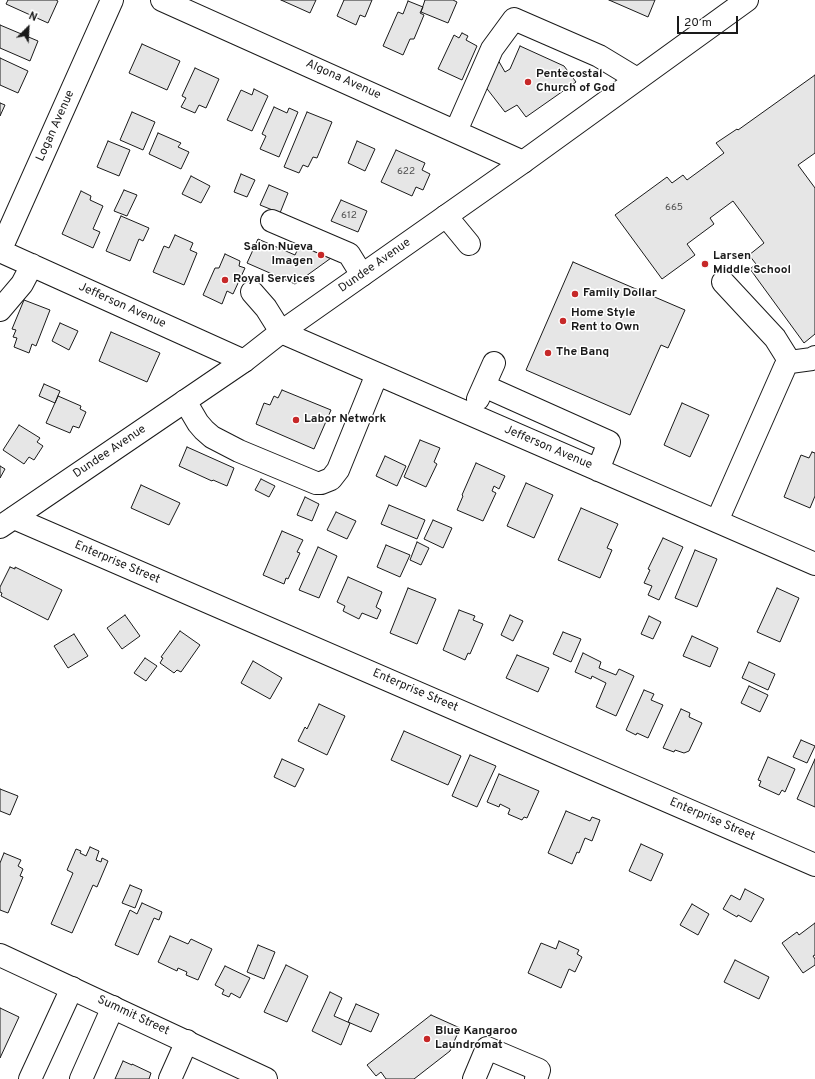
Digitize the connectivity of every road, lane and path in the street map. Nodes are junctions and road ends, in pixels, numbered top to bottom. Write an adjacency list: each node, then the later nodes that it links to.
1 (112, 0): 10 (street, Logan Avenue)
2 (162, 0): 5 (street, Algona Avenue)
3 (747, 0): 4 (street, Dundee Avenue)
4 (637, 79): 5 (street); 6 (street, Dundee Avenue)
5 (456, 131): 6 (street, Algona Avenue)
6 (523, 162): 7 (street, Dundee Avenue)
7 (446, 216): 9 (street); 12 (street, Dundee Avenue)
8 (272, 221): 12 (street)
9 (469, 244)
10 (0, 251): 11 (street, Jefferson Avenue)
11 (32, 265): 15 (street); 18 (street, Jefferson Avenue)
12 (362, 275): 16 (street, Dundee Avenue)
13 (723, 282): 19 (street)
14 (252, 292): 16 (street)
15 (0, 310)
16 (281, 332): 18 (street, Dundee Avenue); 21 (street, Jefferson Avenue)
17 (815, 357): 19 (street)
18 (244, 360): 23 (street, Dundee Avenue)
19 (790, 362): 26 (street)
20 (494, 363): 22 (street)
21 (377, 374): 23 (street); 24 (street, Jefferson Avenue)
22 (484, 386): 24 (street); 25 (street)
23 (185, 401): 27 (street, Dundee Avenue)
24 (472, 415): 25 (street, Jefferson Avenue)
25 (598, 470): 26 (street, Jefferson Avenue)
26 (717, 521): 28 (street, Jefferson Avenue)
27 (7, 523): 29 (street, Enterprise Street)
28 (815, 564)
29 (815, 865)
30 (0, 955): 31 (street, Summit Street)
31 (72, 988): 32 (street, Summit Street); 34 (street)
32 (113, 1007): 33 (street, Summit Street); 35 (street)
33 (187, 1041): 36 (street); 37 (street, Summit Street)
34 (30, 1079)
35 (81, 1079)
36 (170, 1079)
37 (266, 1079)
38 (474, 1079): 39 (street)
39 (536, 1079)

